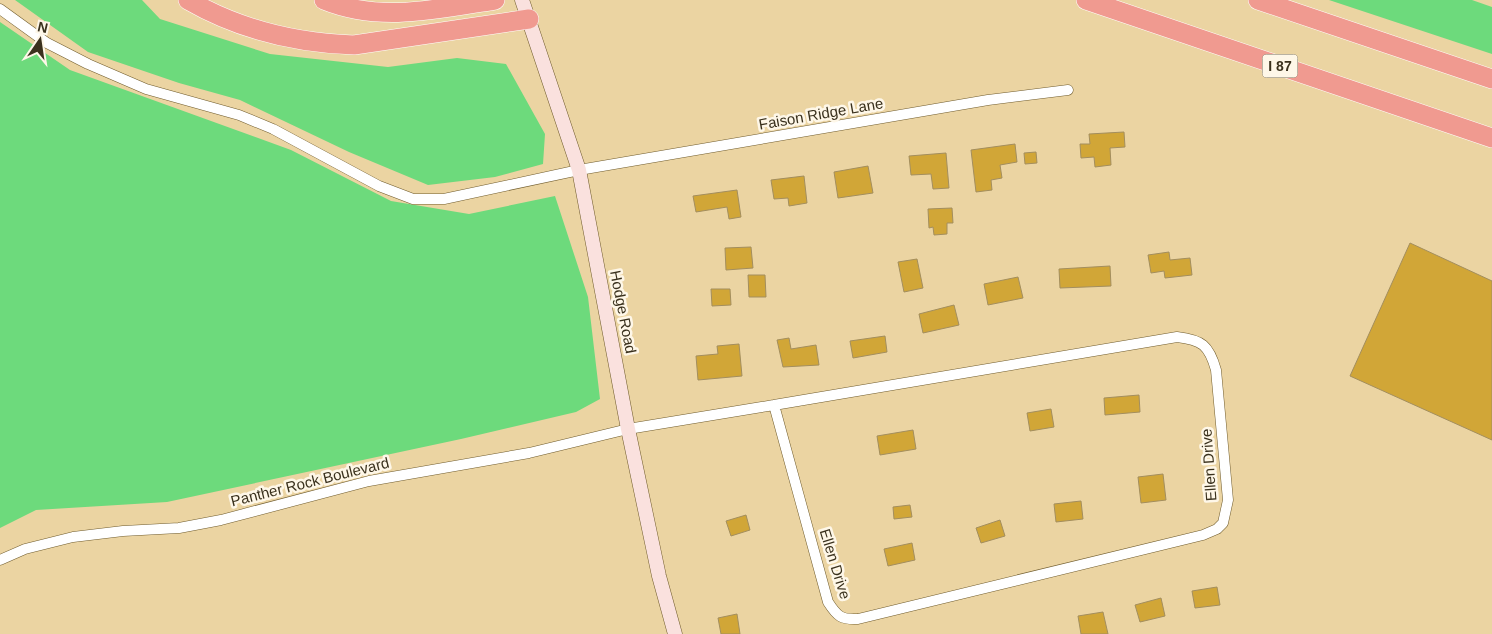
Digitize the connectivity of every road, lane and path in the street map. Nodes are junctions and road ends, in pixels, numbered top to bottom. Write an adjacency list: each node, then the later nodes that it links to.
1 (188, 0): 8 (highway)
2 (324, 0): 3 (highway)
3 (495, 0)
4 (522, 0): 8 (main road, Hodge Road)
5 (1086, 0): 11 (highway, I 87)
6 (1258, 0): 9 (highway)
7 (0, 9): 12 (street, Faison Ridge Lane)
8 (529, 18): 12 (main road, Hodge Road)
9 (1492, 80)
10 (1068, 90): 12 (street, Faison Ridge Lane)
11 (1486, 137)
12 (579, 170): 14 (main road, Hodge Road)
13 (774, 405): 13 (street, Ellen Drive); 14 (street, Ellen Drive)
14 (628, 429): 15 (street, Panther Rock Boulevard); 16 (main road, Hodge Road)
15 (0, 560)
16 (675, 634)

